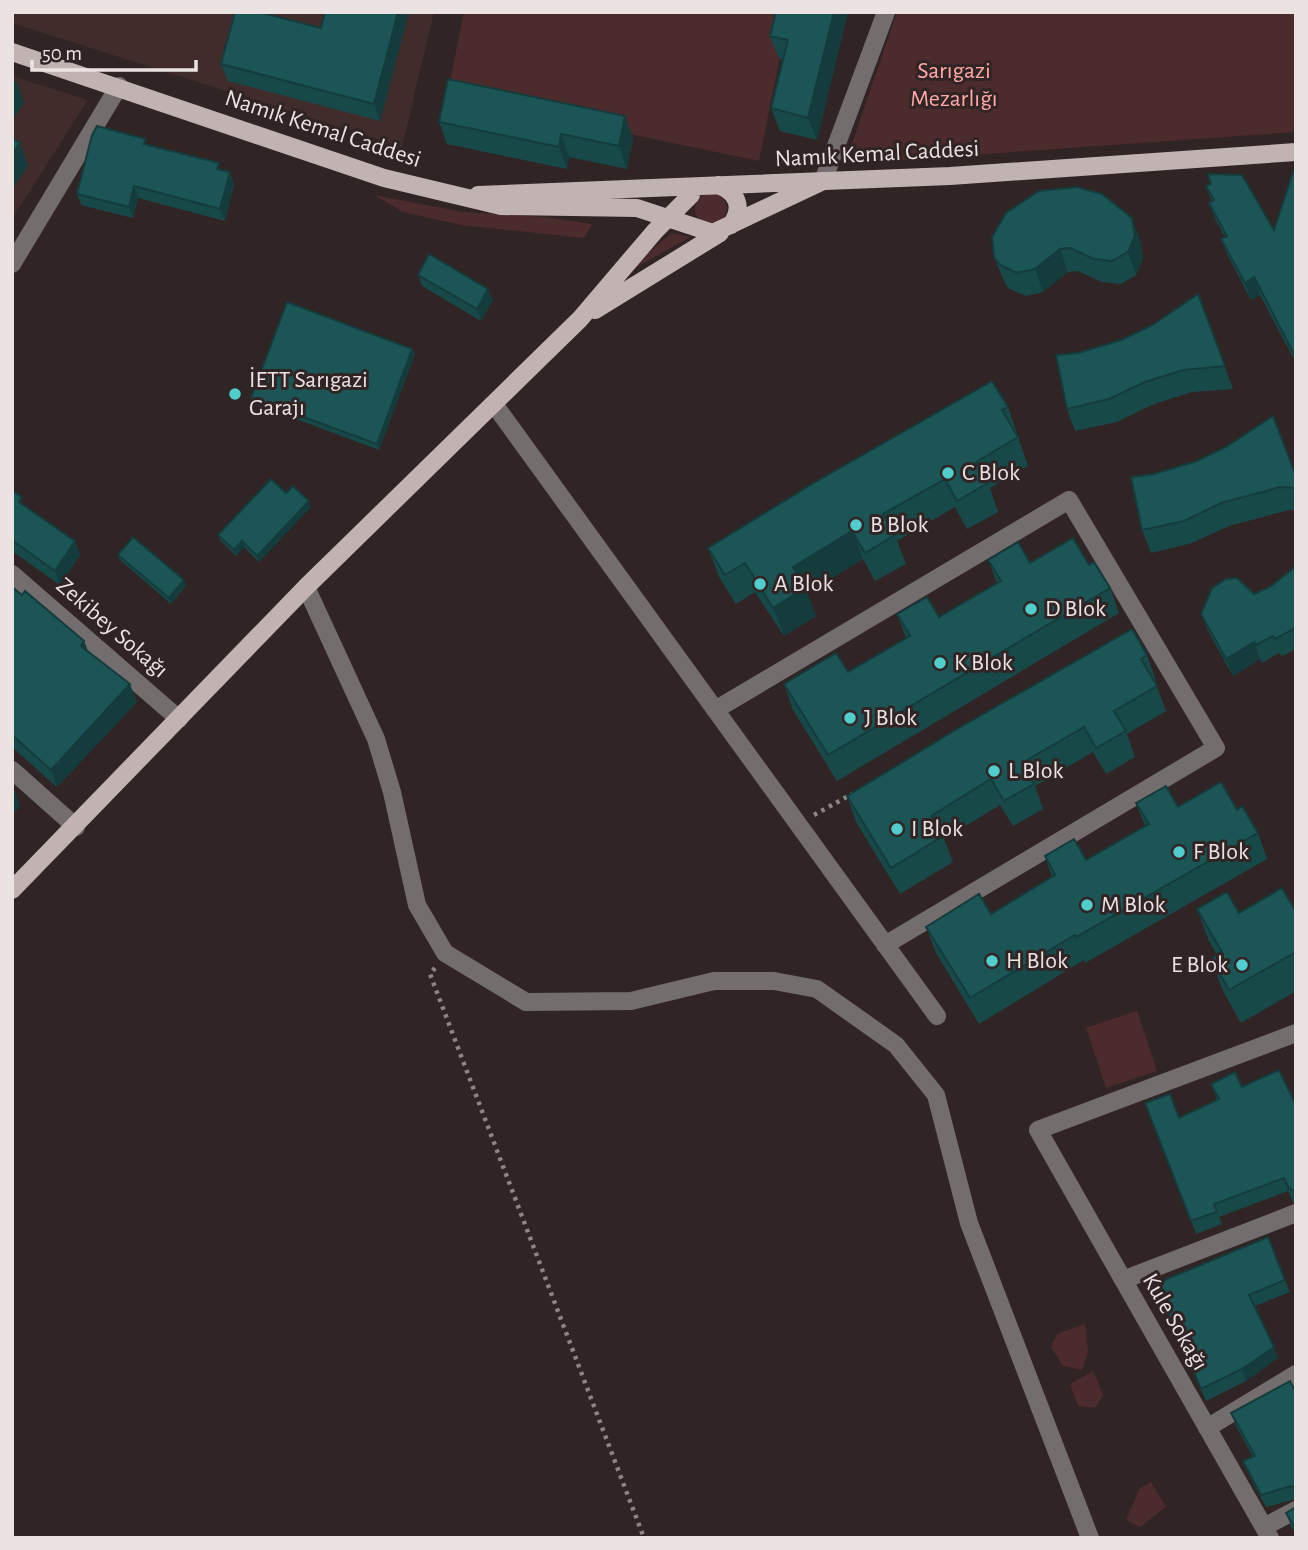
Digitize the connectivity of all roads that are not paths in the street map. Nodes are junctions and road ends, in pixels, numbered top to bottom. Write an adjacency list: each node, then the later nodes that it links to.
1 (886, 12): 5 (street)
2 (12, 52): 3 (main road, Namık Kemal Caddesi)
3 (118, 86): 7 (main road, Namık Kemal Caddesi); 11 (street)
4 (1296, 152): 5 (main road, Namık Kemal Caddesi)
5 (823, 181): 6 (main road, Namık Kemal Caddesi); 9 (main road)
6 (704, 188): 7 (main road, Namık Kemal Caddesi); 8 (main road); 9 (main road); 10 (main road)
7 (461, 195): 8 (main road, Namık Kemal Caddesi)
8 (669, 216): 10 (main road, Namık Kemal Caddesi); 12 (main road)
9 (728, 227): 10 (main road); 12 (main road)
10 (700, 230)
11 (12, 264)
12 (580, 320): 13 (main road)
13 (494, 404): 15 (main road); 16 (street)
14 (12, 575): 17 (street, Zekibey Sokağı)
15 (306, 587): 17 (main road); 30 (street)
16 (716, 710): 21 (street); 21 (street)
17 (179, 719): 19 (main road)
18 (12, 770): 19 (street)
19 (76, 827): 20 (main road)
20 (12, 890)
21 (885, 945): 22 (street)
22 (936, 1016)
23 (1296, 1033): 25 (street, Kule Sokağı)
24 (1296, 1213): 25 (street)
25 (1123, 1280): 27 (street, Kule Sokağı)
26 (1296, 1374): 27 (street)
27 (1207, 1428): 29 (street, Kule Sokağı)
28 (1296, 1510): 29 (street)
29 (1267, 1532)
30 (1090, 1538)

